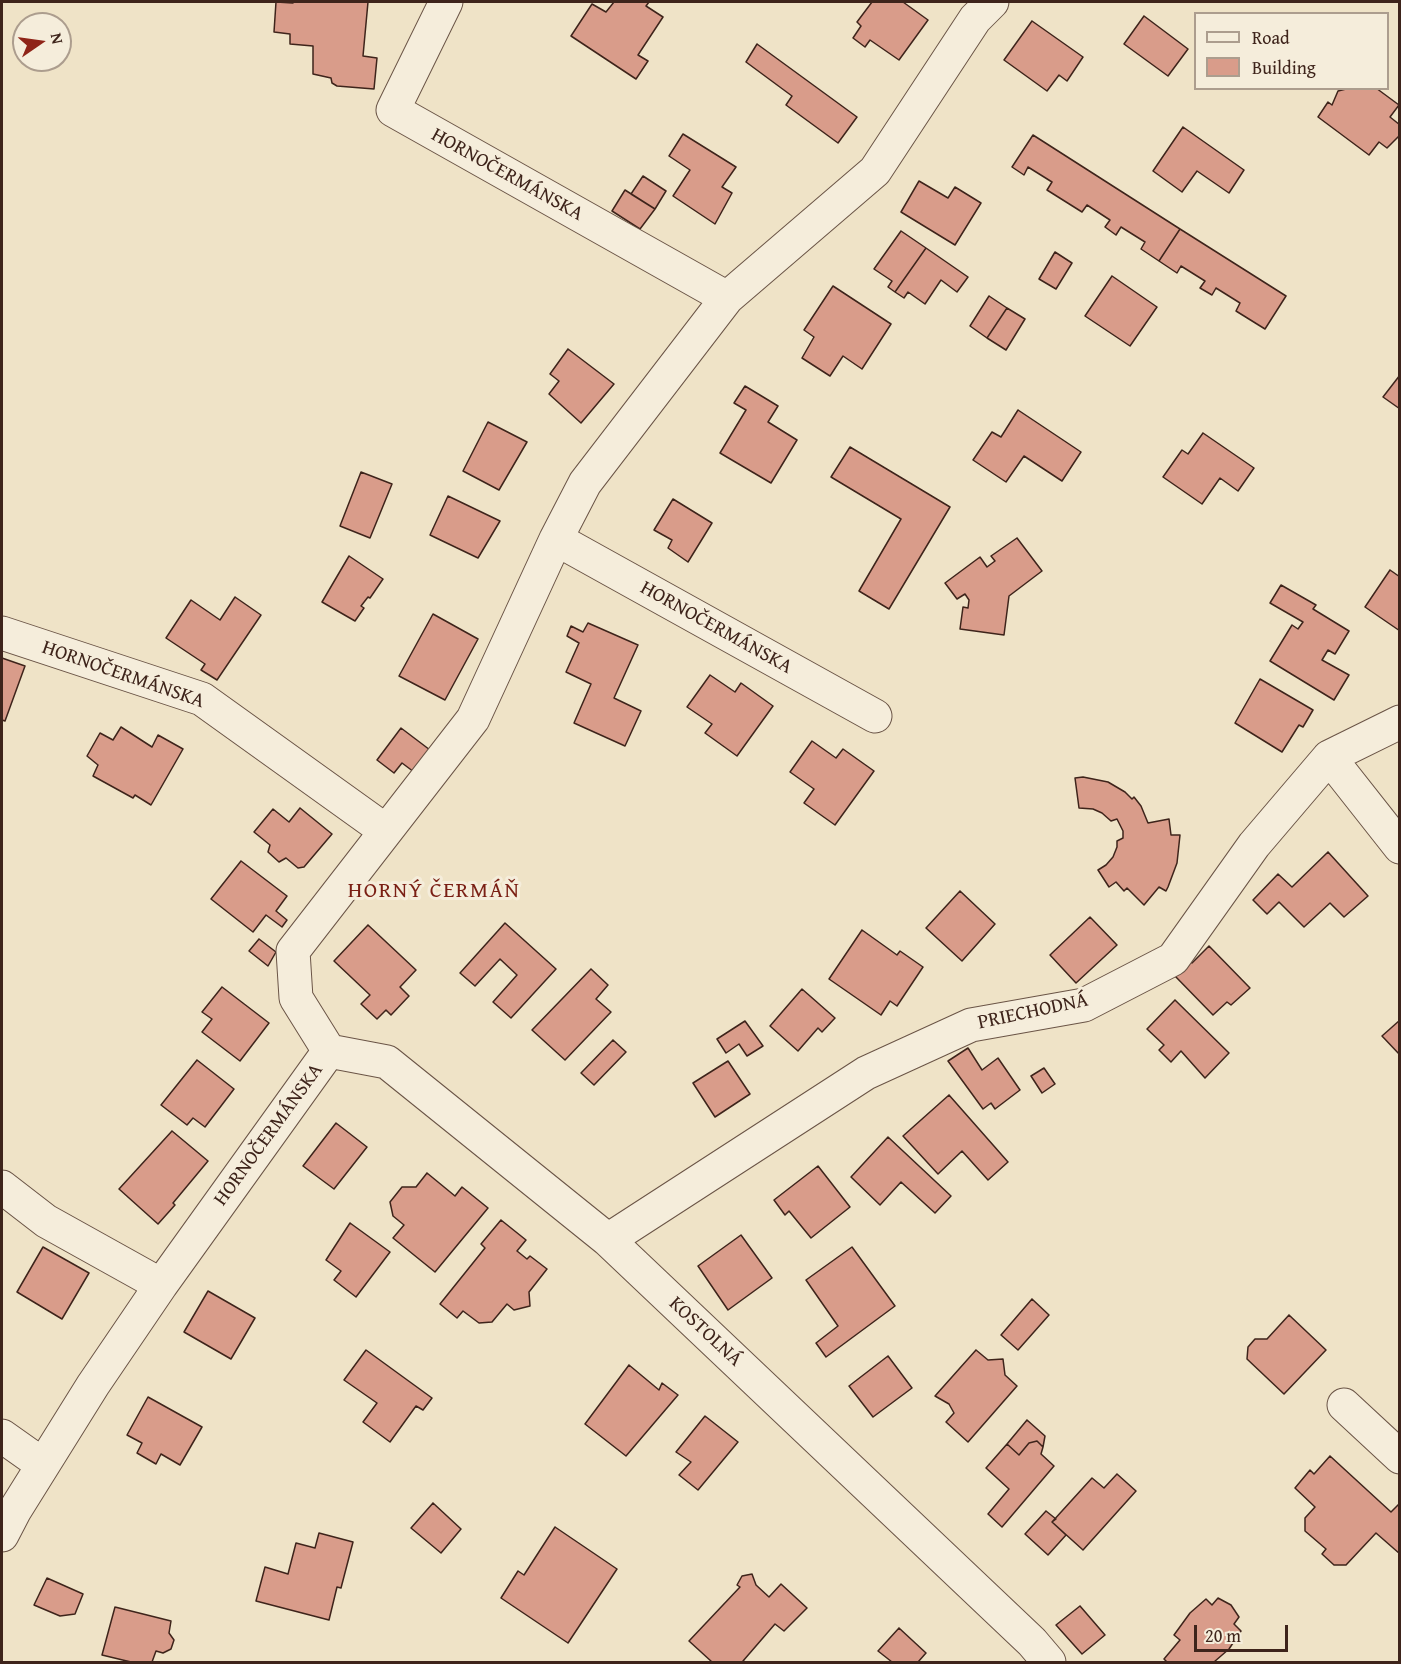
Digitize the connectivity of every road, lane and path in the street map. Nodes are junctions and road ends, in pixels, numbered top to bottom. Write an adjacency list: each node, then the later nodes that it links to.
1 (446, 2): 3 (street, HORNOČERMÁNSKA)
2 (992, 2): 3 (street, HORNOČERMÁNSKA)
3 (727, 298): 4 (street, HORNOČERMÁNSKA)
4 (556, 539): 6 (street, HORNOČERMÁNSKA); 9 (street, HORNOČERMÁNSKA)
5 (2, 633): 9 (street, HORNOČERMÁNSKA)
6 (875, 716)
7 (1400, 722): 8 (street, PRIECHODNÁ)
8 (1329, 757): 10 (street); 13 (street, PRIECHODNÁ)
9 (386, 831): 11 (street, HORNOČERMÁNSKA)
10 (1400, 847)
11 (329, 1051): 13 (street, KOSTOLNÁ); 14 (street, HORNOČERMÁNSKA)
12 (2, 1187): 14 (street)
13 (608, 1240): 20 (street, KOSTOLNÁ)
14 (161, 1285): 18 (street, HORNOČERMÁNSKA)
15 (1344, 1405): 17 (street)
16 (2, 1436): 18 (street)
17 (1400, 1457)
18 (43, 1465): 19 (street, HORNOČERMÁNSKA)
19 (2, 1535)
20 (1049, 1662)

